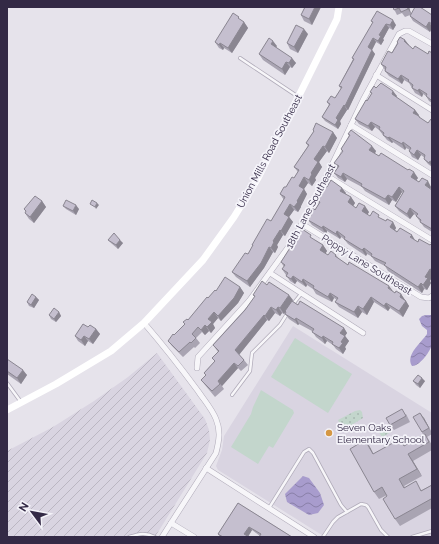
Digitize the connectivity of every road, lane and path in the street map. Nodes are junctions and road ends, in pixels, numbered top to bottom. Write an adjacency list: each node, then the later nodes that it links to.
1 (339, 7): 5 (street, Union Mills Road Southeast)
2 (432, 44): 4 (street, 18th Lane Southeast)
3 (240, 58): 5 (lane)
4 (376, 75): 6 (street); 7 (street, 18th Lane Southeast)
5 (298, 96): 17 (street, Union Mills Road Southeast)
6 (432, 110)
7 (351, 125): 8 (street); 9 (street, 18th Lane Southeast)
8 (432, 175)
9 (327, 176): 10 (street, 18th Lane Southeast); 11 (street)
10 (302, 224): 12 (street, 18th Lane Southeast); 14 (street, Poppy Lane Southeast)
11 (432, 240)
12 (270, 273): 13 (street); 19 (street, 18th Lane Southeast)
13 (301, 293): 15 (lane); 18 (street)
14 (432, 296)
15 (292, 306)
16 (288, 312): 21 (lane)
17 (144, 323): 22 (street, Union Mills Road Southeast); 24 (street)
18 (363, 333)
19 (197, 368)
20 (7, 383): 22 (lane)
21 (232, 395)
22 (22, 402): 23 (street, Union Mills Road Southeast)
23 (7, 410)
24 (206, 468): 25 (street); 27 (street)
25 (269, 508): 26 (lane); 33 (street)
26 (347, 512): 34 (lane); 35 (lane)
27 (171, 523): 31 (street); 32 (street)
28 (432, 531): 36 (lane)
29 (129, 537): 30 (lane)
30 (155, 537)
31 (162, 537)
32 (194, 537)
33 (314, 537)
34 (323, 537)
35 (388, 537)
36 (412, 537)

